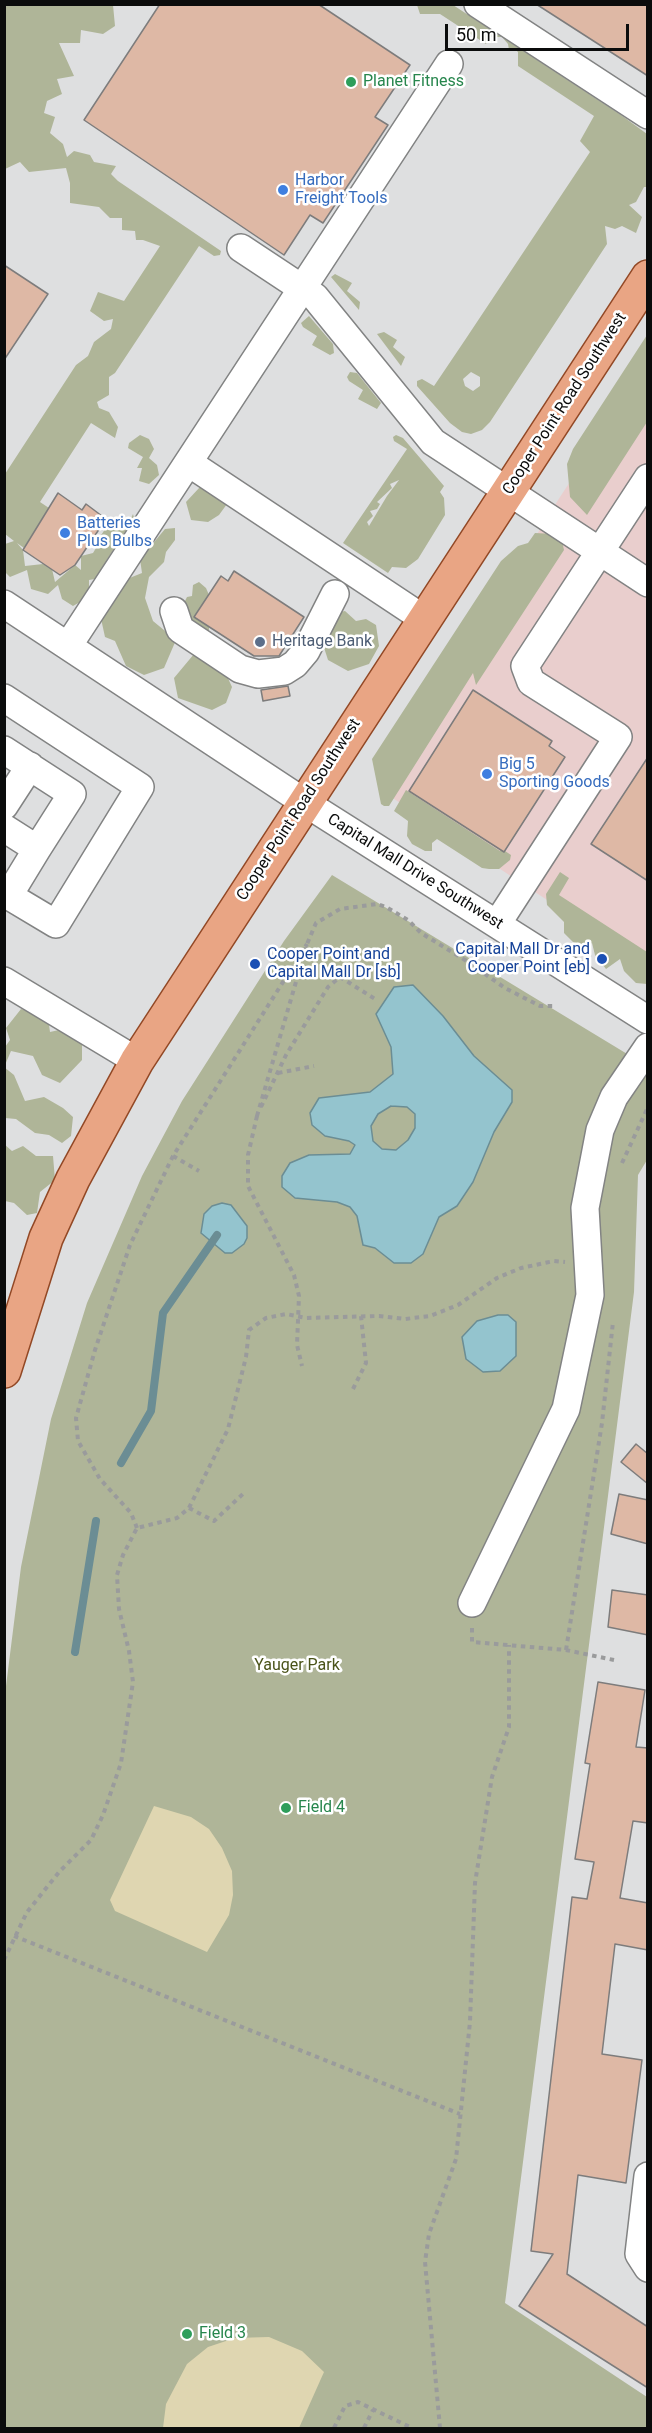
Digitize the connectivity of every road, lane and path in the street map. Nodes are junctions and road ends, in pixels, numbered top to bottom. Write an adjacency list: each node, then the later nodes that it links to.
1 (478, 4): 3 (street)
2 (449, 64): 6 (street)
3 (648, 116)
4 (242, 248): 6 (street)
5 (648, 277): 9 (main road, Cooper Point Road Southwest)
6 (302, 288): 7 (street); 9 (street)
7 (189, 463): 15 (street); 16 (street)
8 (648, 478): 10 (street)
9 (508, 491): 10 (street); 15 (main road, Cooper Point Road Southwest)
10 (600, 551): 11 (street); 25 (street)
11 (648, 583)
12 (335, 594): 14 (street)
13 (4, 604): 16 (street, Capital Mall Drive Southwest)
14 (174, 611)
15 (424, 619): 20 (main road, Cooper Point Road Southwest)
16 (68, 646): 20 (street, Capital Mall Drive Southwest)
17 (4, 698): 24 (street)
18 (4, 750): 19 (street)
19 (30, 766): 21 (street); 23 (street)
20 (304, 802): 25 (street, Capital Mall Drive Southwest); 32 (main road, Cooper Point Road Southwest)
21 (4, 806)
22 (4, 828): 23 (street)
23 (37, 849): 24 (street)
24 (7, 894)
25 (497, 924): 30 (street, Capital Mall Drive Southwest)
26 (307, 944): 29 (path); 35 (path); 36 (path)
27 (4, 981): 32 (street)
28 (375, 999): 34 (path)
29 (554, 1006)
30 (648, 1020)
31 (648, 1047): 38 (street)
32 (137, 1061): 42 (main road, Cooper Point Road Southwest)
33 (314, 1066): 34 (path)
34 (277, 1073): 35 (path)
35 (257, 1116): 39 (path)
36 (173, 1156): 37 (path); 46 (path)
37 (199, 1171)
38 (590, 1265): 40 (path); 47 (street)
39 (297, 1316): 40 (path); 41 (path); 45 (path)
40 (361, 1316): 43 (path)
41 (302, 1366)
42 (4, 1371)
43 (353, 1389)
44 (246, 1492): 45 (path)
45 (189, 1508): 46 (path)
46 (137, 1528): 50 (path)
47 (472, 1603): 48 (path)
48 (509, 1645): 49 (path); 52 (path)
49 (614, 1660)
50 (14, 1936): 51 (path); 52 (path)
51 (4, 1960)
52 (460, 2114): 59 (path)
53 (648, 2176): 54 (street)
54 (648, 2268)
55 (373, 2410): 56 (path); 57 (path); 58 (path)
56 (334, 2428)
57 (364, 2428)
58 (412, 2428)
59 (440, 2428)

